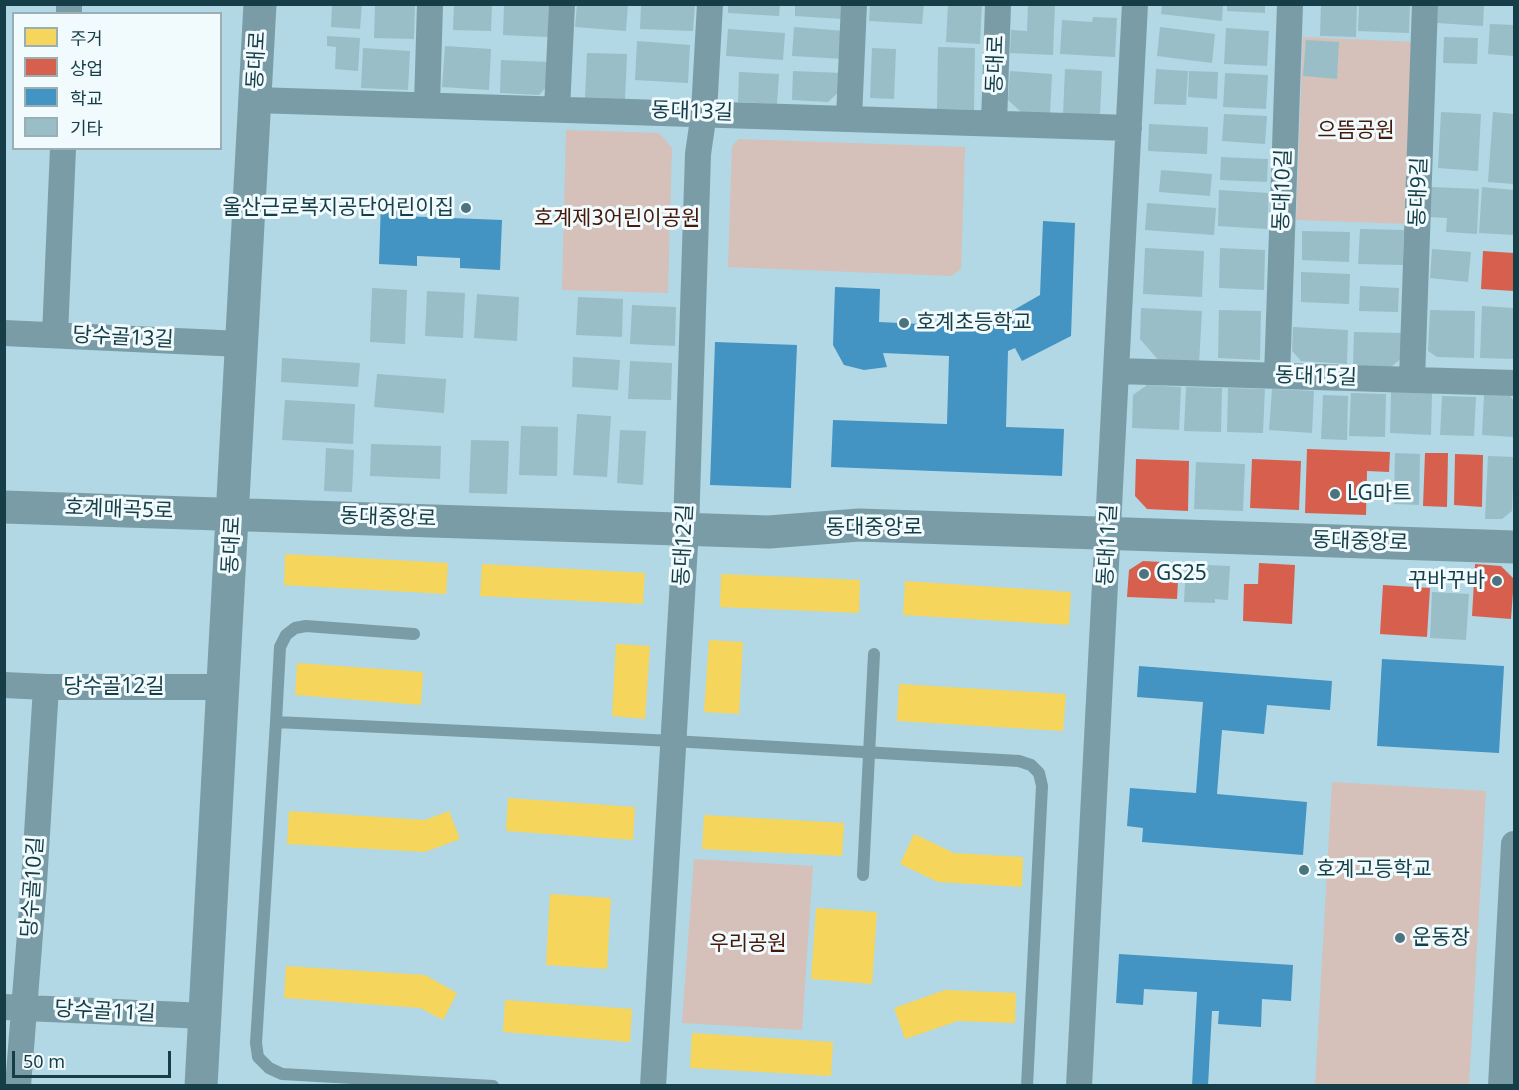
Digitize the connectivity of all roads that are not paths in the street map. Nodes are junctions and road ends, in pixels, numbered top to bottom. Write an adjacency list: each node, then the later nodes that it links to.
1 (260, 4): 10 (street, 동대로)
2 (430, 4): 11 (street)
3 (562, 4): 12 (street)
4 (710, 4): 13 (street, 동대12길)
5 (854, 4): 14 (street)
6 (998, 4): 15 (street, 동대로)
7 (1135, 4): 16 (street, 동대11길)
8 (1290, 4): 22 (street, 동대10길)
9 (1425, 4): 23 (street, 동대9길)
10 (255, 100): 11 (street, 동대13길); 20 (street, 동대로)
11 (427, 105): 12 (street, 동대13길)
12 (557, 109): 13 (street, 동대13길)
13 (704, 112): 14 (street, 동대13길); 27 (street, 동대12길)
14 (849, 118): 15 (street, 동대13길)
15 (994, 123): 16 (street, 동대13길)
16 (1129, 128): 21 (street, 동대11길)
17 (63, 150): 19 (street)
18 (4, 333): 19 (street, 당수골13길)
19 (55, 335): 20 (street, 당수골13길)
20 (241, 344): 26 (street, 동대로)
21 (1117, 371): 22 (street, 동대15길); 28 (street, 동대11길)
22 (1277, 376): 23 (street, 동대15길)
23 (1412, 380): 24 (street, 동대15길)
24 (1515, 383)
25 (4, 507): 26 (street, 호계매곡5로)
26 (234, 513): 27 (street, 동대중앙로); 34 (street, 동대로)
27 (686, 528): 28 (street, 동대중앙로); 36 (street, 동대12길)
28 (1108, 534): 29 (street, 동대중앙로); 47 (street, 동대11길)
29 (1515, 547)
30 (414, 634): 35 (lane)
31 (874, 654): 37 (lane)
32 (4, 685): 33 (street, 당수골12길)
33 (46, 687): 34 (street, 당수골12길); 40 (street, 당수골10길)
34 (224, 687): 41 (street, 동대로)
35 (276, 722): 36 (lane); 44 (lane)
36 (674, 741): 37 (lane); 45 (street, 동대12길)
37 (869, 752): 39 (lane); 46 (lane)
38 (1515, 844): 48 (street)
39 (863, 875)
40 (14, 1007): 41 (street, 당수골11길); 42 (street, 당수골10길)
41 (205, 1016): 43 (street, 동대로)
42 (18, 1086)
43 (201, 1086)
44 (493, 1086)
45 (653, 1086)
46 (1027, 1086)
47 (1079, 1086)
48 (1501, 1086)

